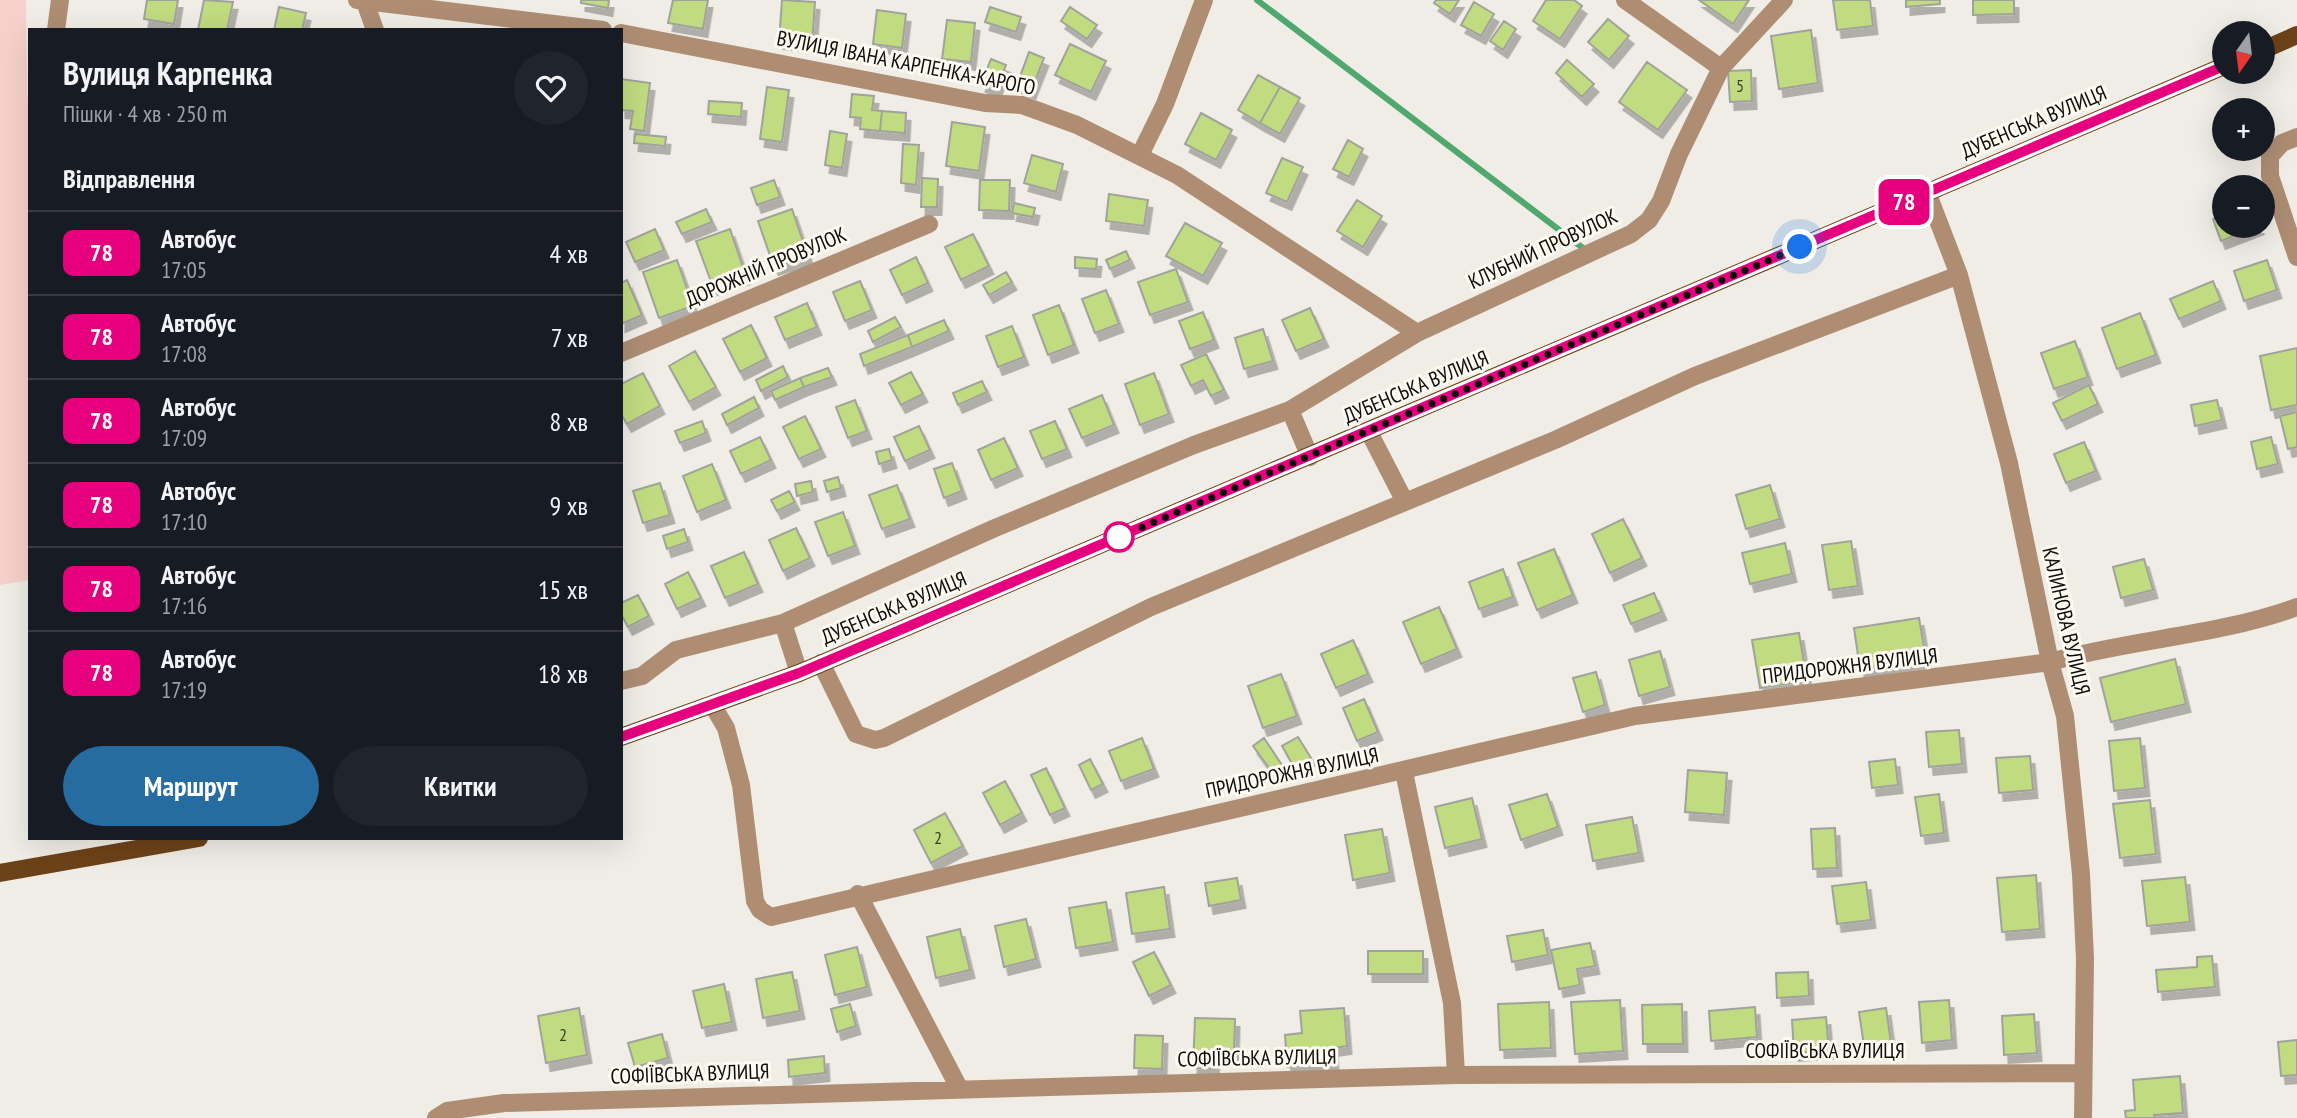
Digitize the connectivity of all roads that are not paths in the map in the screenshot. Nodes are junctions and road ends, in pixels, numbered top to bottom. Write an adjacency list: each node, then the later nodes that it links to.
1 (60, 0): 6 (street)
2 (1204, 0): 15 (street)
3 (1625, 0): 12 (street)
4 (1784, 0): 12 (street, КЛУБНИЙ ПРОВУЛОК)
5 (361, 1): 7 (street); 8 (street)
6 (56, 28)
7 (374, 28)
8 (586, 28)
9 (623, 33): 15 (street, ВУЛИЦЯ ІВАНА КАРПЕНКА-КАРОГО)
10 (2297, 35): 11 (main road)
11 (2275, 45)
12 (1721, 68): 20 (street, КЛУБНИЙ ПРОВУЛОК)
13 (2212, 71): 16 (main road, ДУБЕНСЬКА ВУЛИЦЯ)
14 (2297, 136): 18 (street)
15 (1140, 155): 20 (street, ВУЛИЦЯ ІВАНА КАРПЕНКА-КАРОГО)
16 (1927, 192): 19 (street, КАЛИНОВА ВУЛИЦЯ); 23 (main road, ДУБЕНСЬКА ВУЛИЦЯ)
17 (929, 224): 21 (street, ДОРОЖНІЙ ПРОВУЛОК)
18 (2297, 257)
19 (1959, 275): 25 (street); 28 (street, КАЛИНОВА ВУЛИЦЯ)
20 (1417, 333): 22 (street, КЛУБНИЙ ПРОВУЛОК)
21 (623, 352)
22 (1290, 410): 24 (street); 27 (street, КЛУБНИЙ ПРОВУЛОК)
23 (1369, 432): 24 (main road, ДУБЕНСЬКА ВУЛИЦЯ); 25 (street)
24 (1310, 457): 29 (main road, ДУБЕНСЬКА ВУЛИЦЯ)
25 (1405, 502): 29 (street)
26 (2297, 607): 28 (street, ПРИДОРОЖНЯ ВУЛИЦЯ)
27 (783, 623): 30 (street); 31 (street, КЛУБНИЙ ПРОВУЛОК)
28 (2050, 662): 34 (street, ПРИДОРОЖНЯ ВУЛИЦЯ); 38 (street, КАЛИНОВА ВУЛИЦЯ)
29 (821, 663): 30 (main road, ДУБЕНСЬКА ВУЛИЦЯ)
30 (799, 673): 32 (main road, ДУБЕНСЬКА ВУЛИЦЯ)
31 (623, 681)
32 (713, 706): 33 (main road, ДУБЕНСЬКА ВУЛИЦЯ); 37 (street, ПРИДОРОЖНЯ ВУЛИЦЯ)
33 (623, 736)
34 (1404, 772): 37 (street, ПРИДОРОЖНЯ ВУЛИЦЯ); 39 (street)
35 (187, 840): 36 (main road)
36 (0, 873)
37 (858, 894): 40 (street)
38 (2082, 1073): 39 (street, СОФІЇВСЬКА ВУЛИЦЯ); 42 (street, КАЛИНОВА ВУЛИЦЯ)
39 (1456, 1075): 40 (street, СОФІЇВСЬКА ВУЛИЦЯ)
40 (959, 1088): 41 (street, СОФІЇВСЬКА ВУЛИЦЯ)
41 (436, 1118)
42 (2083, 1118)

